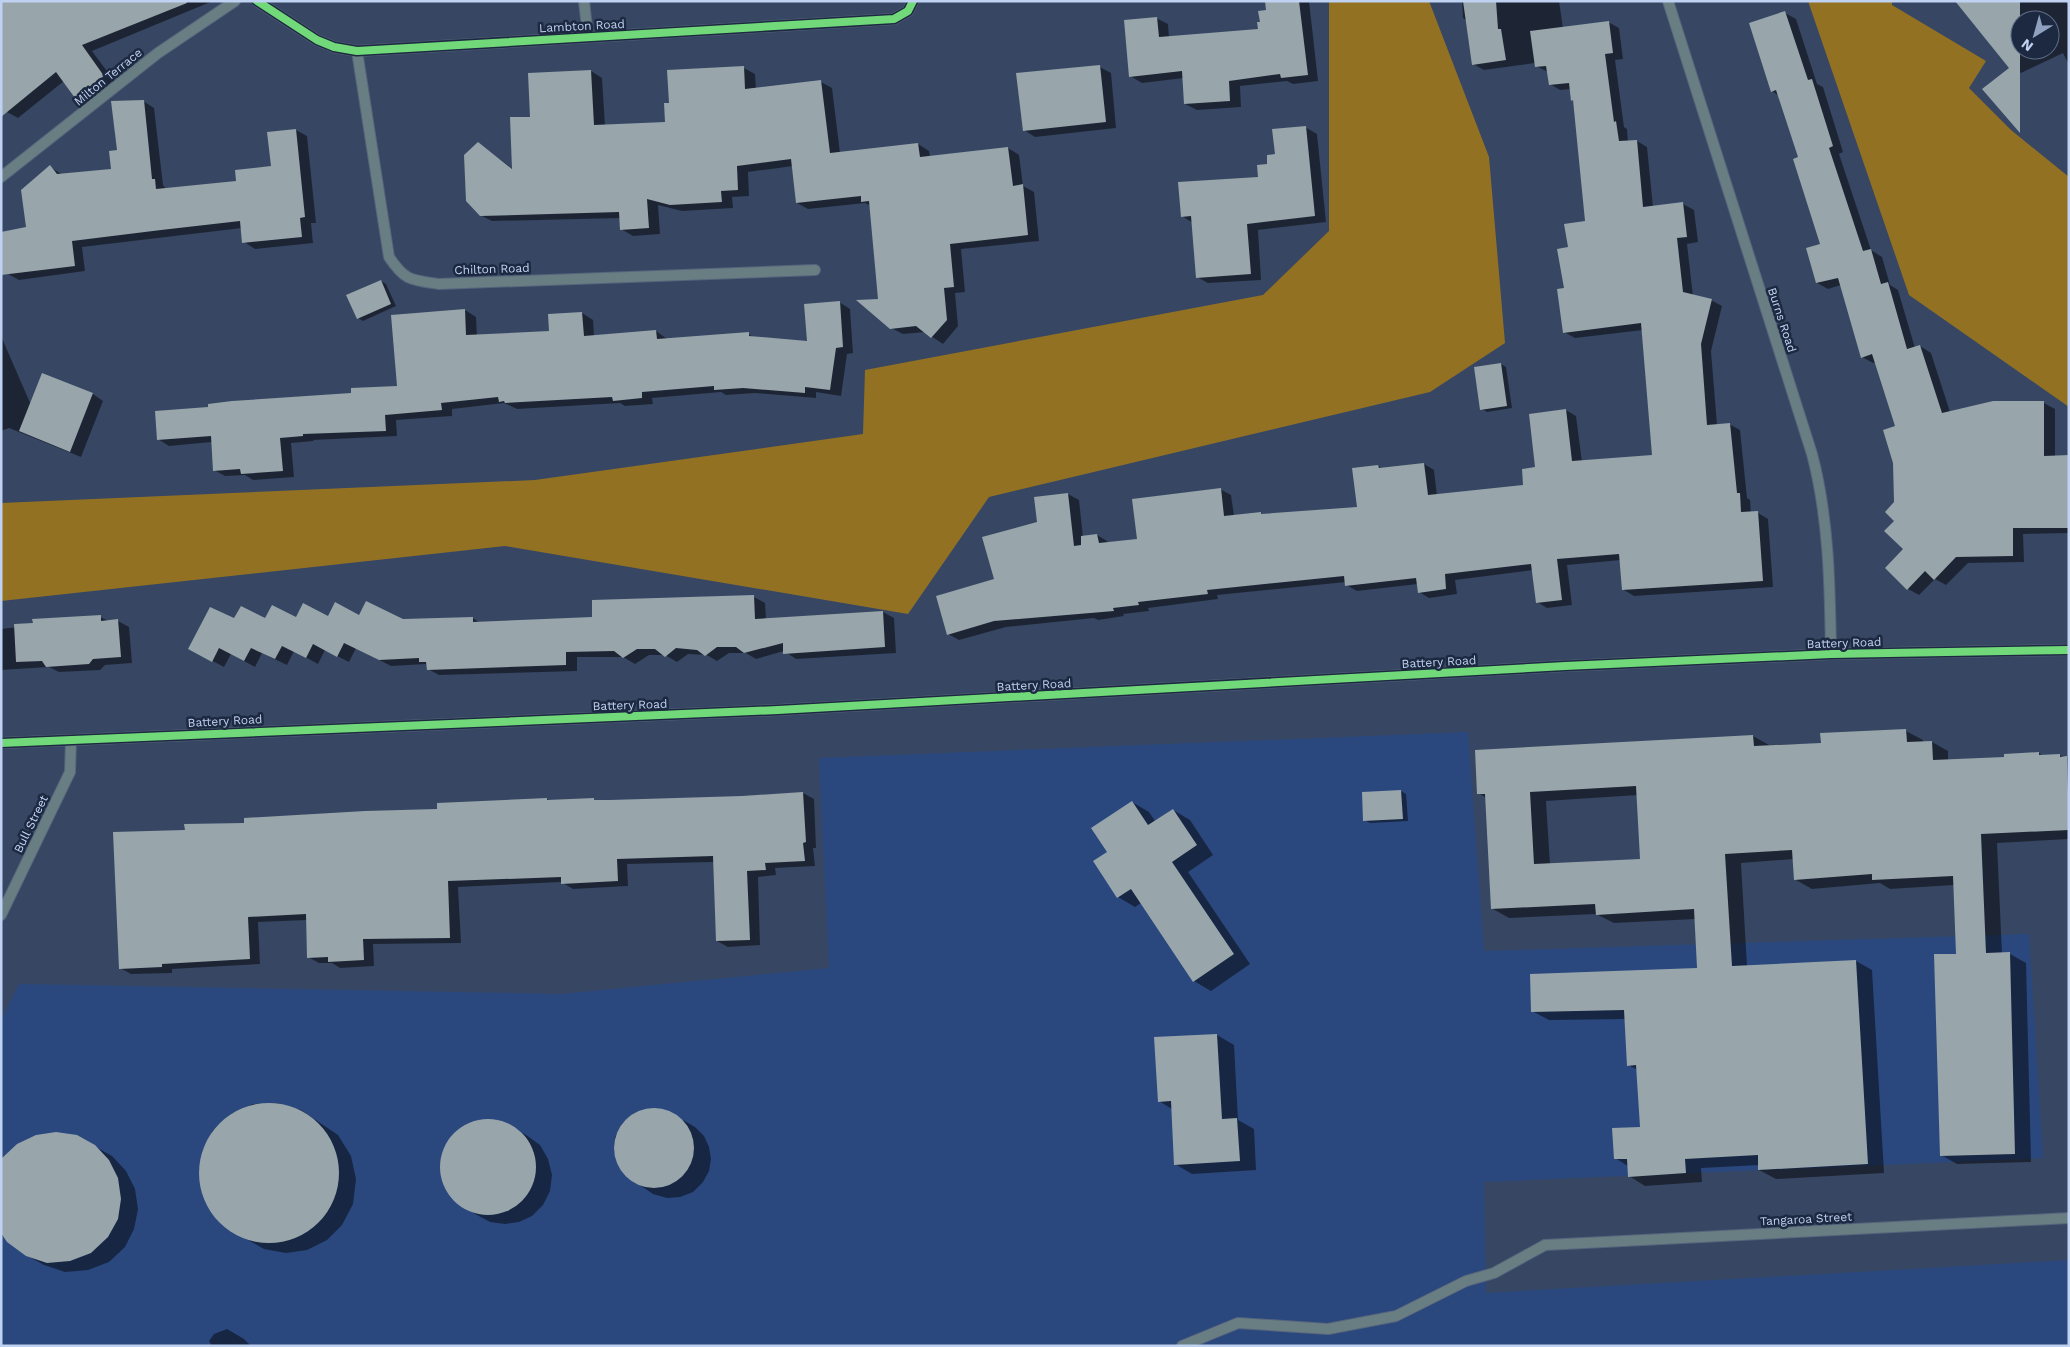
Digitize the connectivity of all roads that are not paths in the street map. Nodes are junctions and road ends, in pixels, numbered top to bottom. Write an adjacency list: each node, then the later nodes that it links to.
1 (235, 1): 8 (street, Milton Terrace)
2 (257, 1): 7 (street, Lambton Road)
3 (584, 1): 6 (street)
4 (913, 1): 6 (street, Lambton Road)
5 (1668, 1): 11 (street, Burns Road)
6 (588, 37): 7 (street, Lambton Road)
7 (357, 51): 9 (street, Chilton Road)
8 (1, 177)
9 (814, 270)
10 (2069, 650): 11 (street, Battery Road)
11 (1831, 654): 12 (street, Battery Road)
12 (71, 740): 13 (street, Battery Road); 14 (street, Bull Street)
13 (1, 743)
14 (1, 915)
15 (2069, 1218): 16 (street, Tangaroa Street)
16 (1182, 1346)

